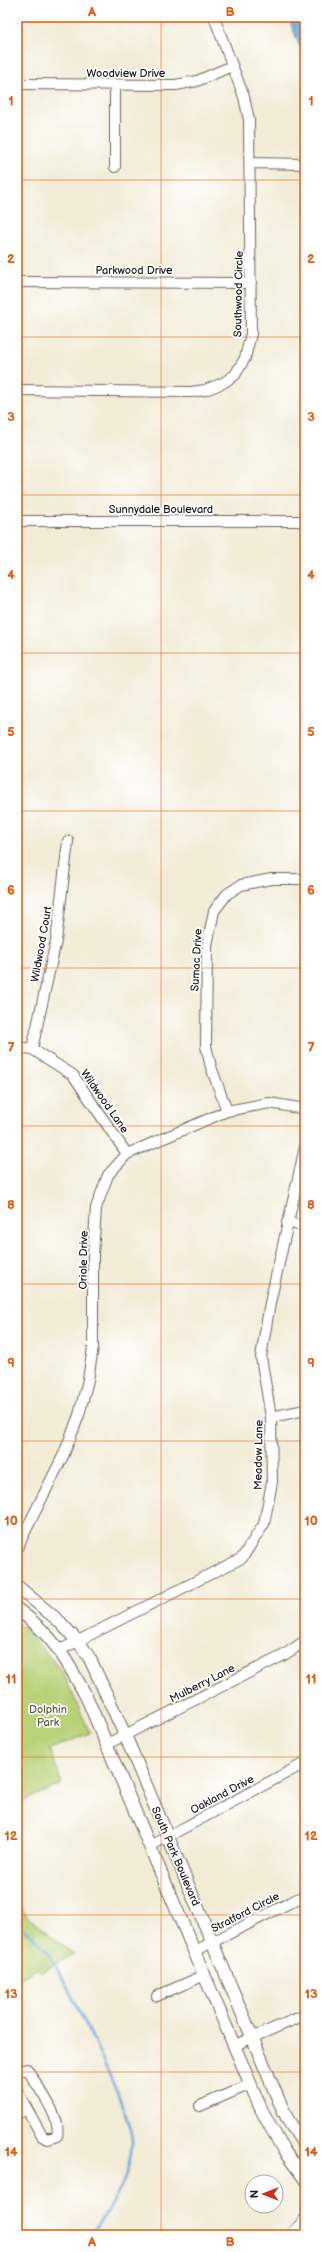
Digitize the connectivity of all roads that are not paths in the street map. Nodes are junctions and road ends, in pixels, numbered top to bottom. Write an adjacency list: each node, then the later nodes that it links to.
1 (214, 17): 2 (street, Southwood Circle)
2 (232, 66): 4 (street, Woodview Drive); 5 (street, Southwood Circle)
3 (17, 84): 4 (street, Woodview Drive)
4 (115, 84): 7 (street)
5 (251, 163): 6 (street); 9 (street, Southwood Circle)
6 (305, 164)
7 (114, 167)
8 (17, 282): 9 (street, Parkwood Drive)
9 (251, 283): 10 (street, Southwood Circle)
10 (17, 390)
11 (17, 521): 12 (street, Sunnydale Boulevard)
12 (305, 521)
13 (68, 842): 16 (street, Wildwood Court)
14 (305, 879): 18 (street, Sumac Drive)
15 (17, 1047): 16 (street, Wildwood Lane)
16 (32, 1049): 20 (street, Wildwood Lane)
17 (305, 1109): 18 (street, Oriole Drive)
18 (227, 1111): 20 (street, Oriole Drive)
19 (305, 1147): 21 (street, Meadow Lane)
20 (127, 1154): 25 (street, Oriole Drive)
21 (287, 1222): 22 (street); 24 (street, Meadow Lane)
22 (305, 1227)
23 (305, 1410): 24 (street)
24 (271, 1417): 28 (street, Meadow Lane)
25 (17, 1548)
26 (17, 1586): 28 (street, South Park Boulevard)
27 (17, 1609): 30 (street, South Park Boulevard)
28 (78, 1641): 30 (street, Meadow Lane); 31 (street, South Park Boulevard)
29 (305, 1641): 31 (street, Mulberry Lane)
30 (60, 1650): 32 (street, South Park Boulevard)
31 (125, 1735): 32 (street, Mulberry Lane); 34 (street, South Park Boulevard)
32 (107, 1744): 35 (street, South Park Boulevard)
33 (305, 1763): 34 (street, Oakland Drive)
34 (168, 1836): 35 (street, Oakland Drive); 37 (street, South Park Boulevard)
35 (150, 1846): 38 (street, South Park Boulevard)
36 (305, 1896): 37 (street, Stratford Circle)
37 (212, 1942): 38 (street, Stratford Circle); 42 (street, South Park Boulevard)
38 (195, 1951): 39 (street, South Park Boulevard)
39 (205, 1975): 40 (street); 43 (street, South Park Boulevard)
40 (158, 1996)
41 (305, 2015): 42 (street)
42 (252, 2038): 43 (street); 50 (street, South Park Boulevard)
43 (235, 2045): 45 (street, South Park Boulevard)
44 (17, 2072): 48 (street)
45 (251, 2084): 47 (street); 51 (street, South Park Boulevard)
46 (17, 2091): 48 (street)
47 (200, 2106)
48 (27, 2109): 49 (street)
49 (17, 2114)
50 (305, 2146)
51 (305, 2179)
52 (305, 2219): 53 (street)
53 (291, 2235)

